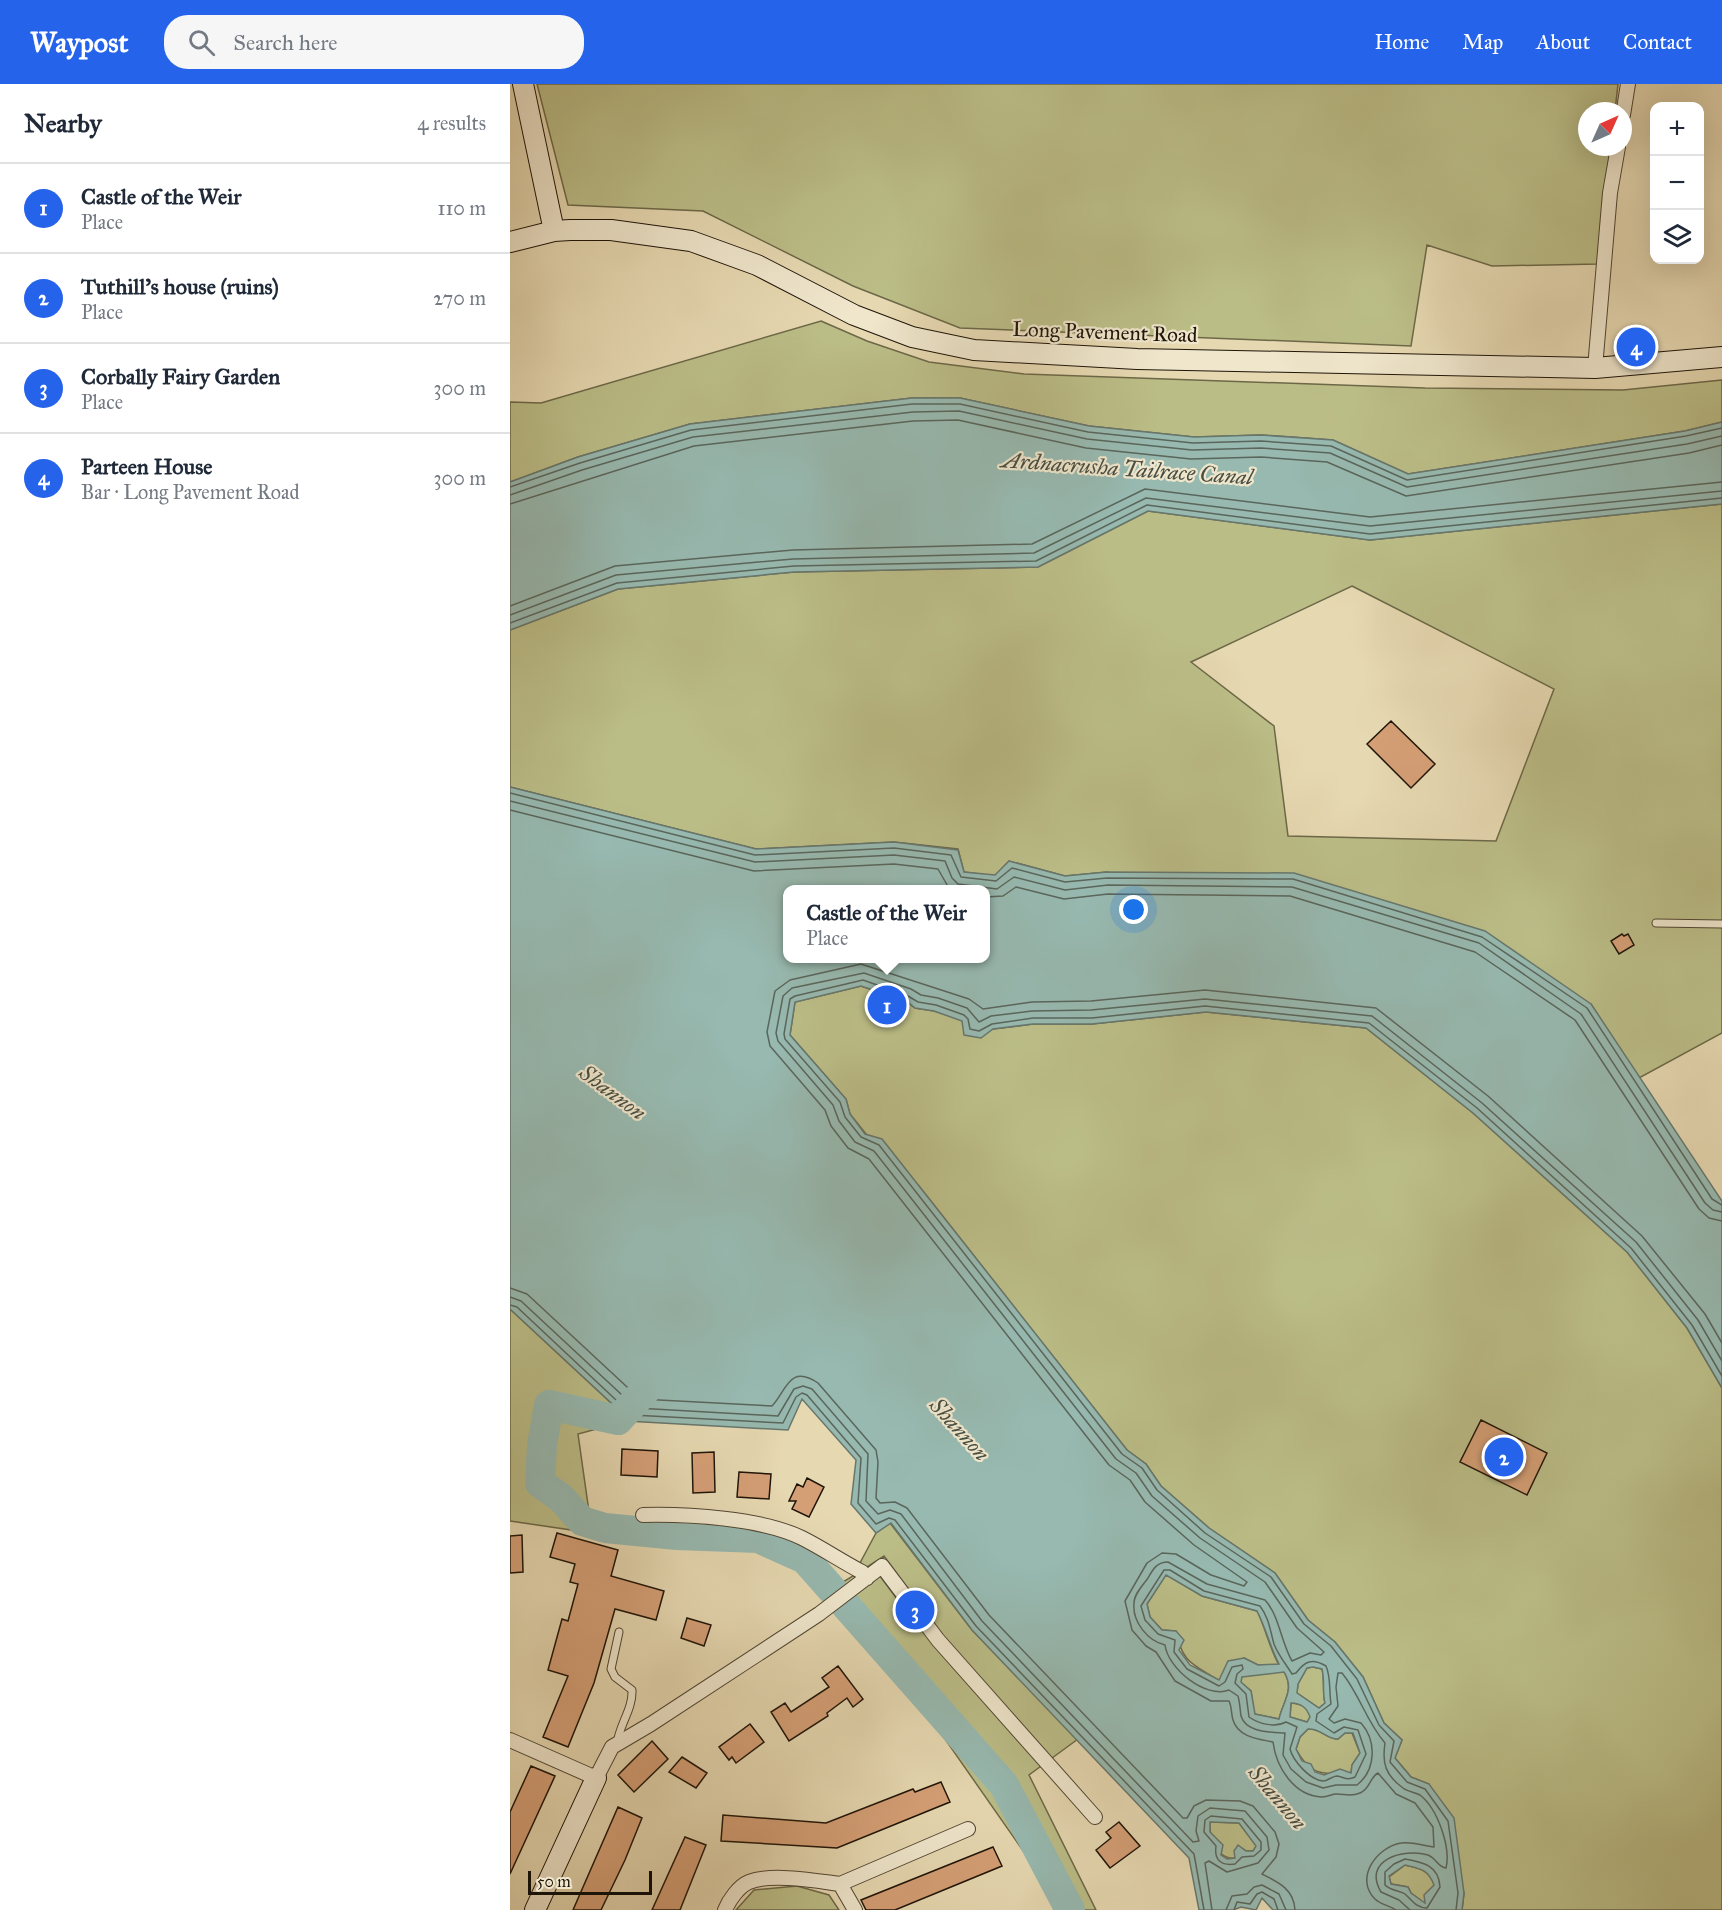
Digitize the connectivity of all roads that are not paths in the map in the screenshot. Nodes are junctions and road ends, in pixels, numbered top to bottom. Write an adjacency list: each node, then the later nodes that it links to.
1 (523, 84): 5 (main road)
2 (1628, 84): 3 (street)
3 (1625, 102)
4 (1616, 156): 8 (street)
5 (554, 231): 6 (main road, Long Pavement Road); 8 (main road, Long Pavement Road)
6 (510, 242)
7 (1722, 357): 8 (main road, Long Pavement Road)
8 (1595, 368)
9 (1656, 923): 10 (lane)
10 (1722, 924)
11 (643, 1515): 12 (street)
12 (867, 1578): 15 (street); 17 (street)
13 (619, 1632): 15 (lane)
14 (510, 1740): 16 (street)
15 (617, 1744): 16 (street)
16 (596, 1778): 20 (main road)
17 (1095, 1817)
18 (968, 1829): 19 (street)
19 (840, 1884): 21 (street); 22 (street)
20 (535, 1910)
21 (725, 1910)
22 (855, 1910)

